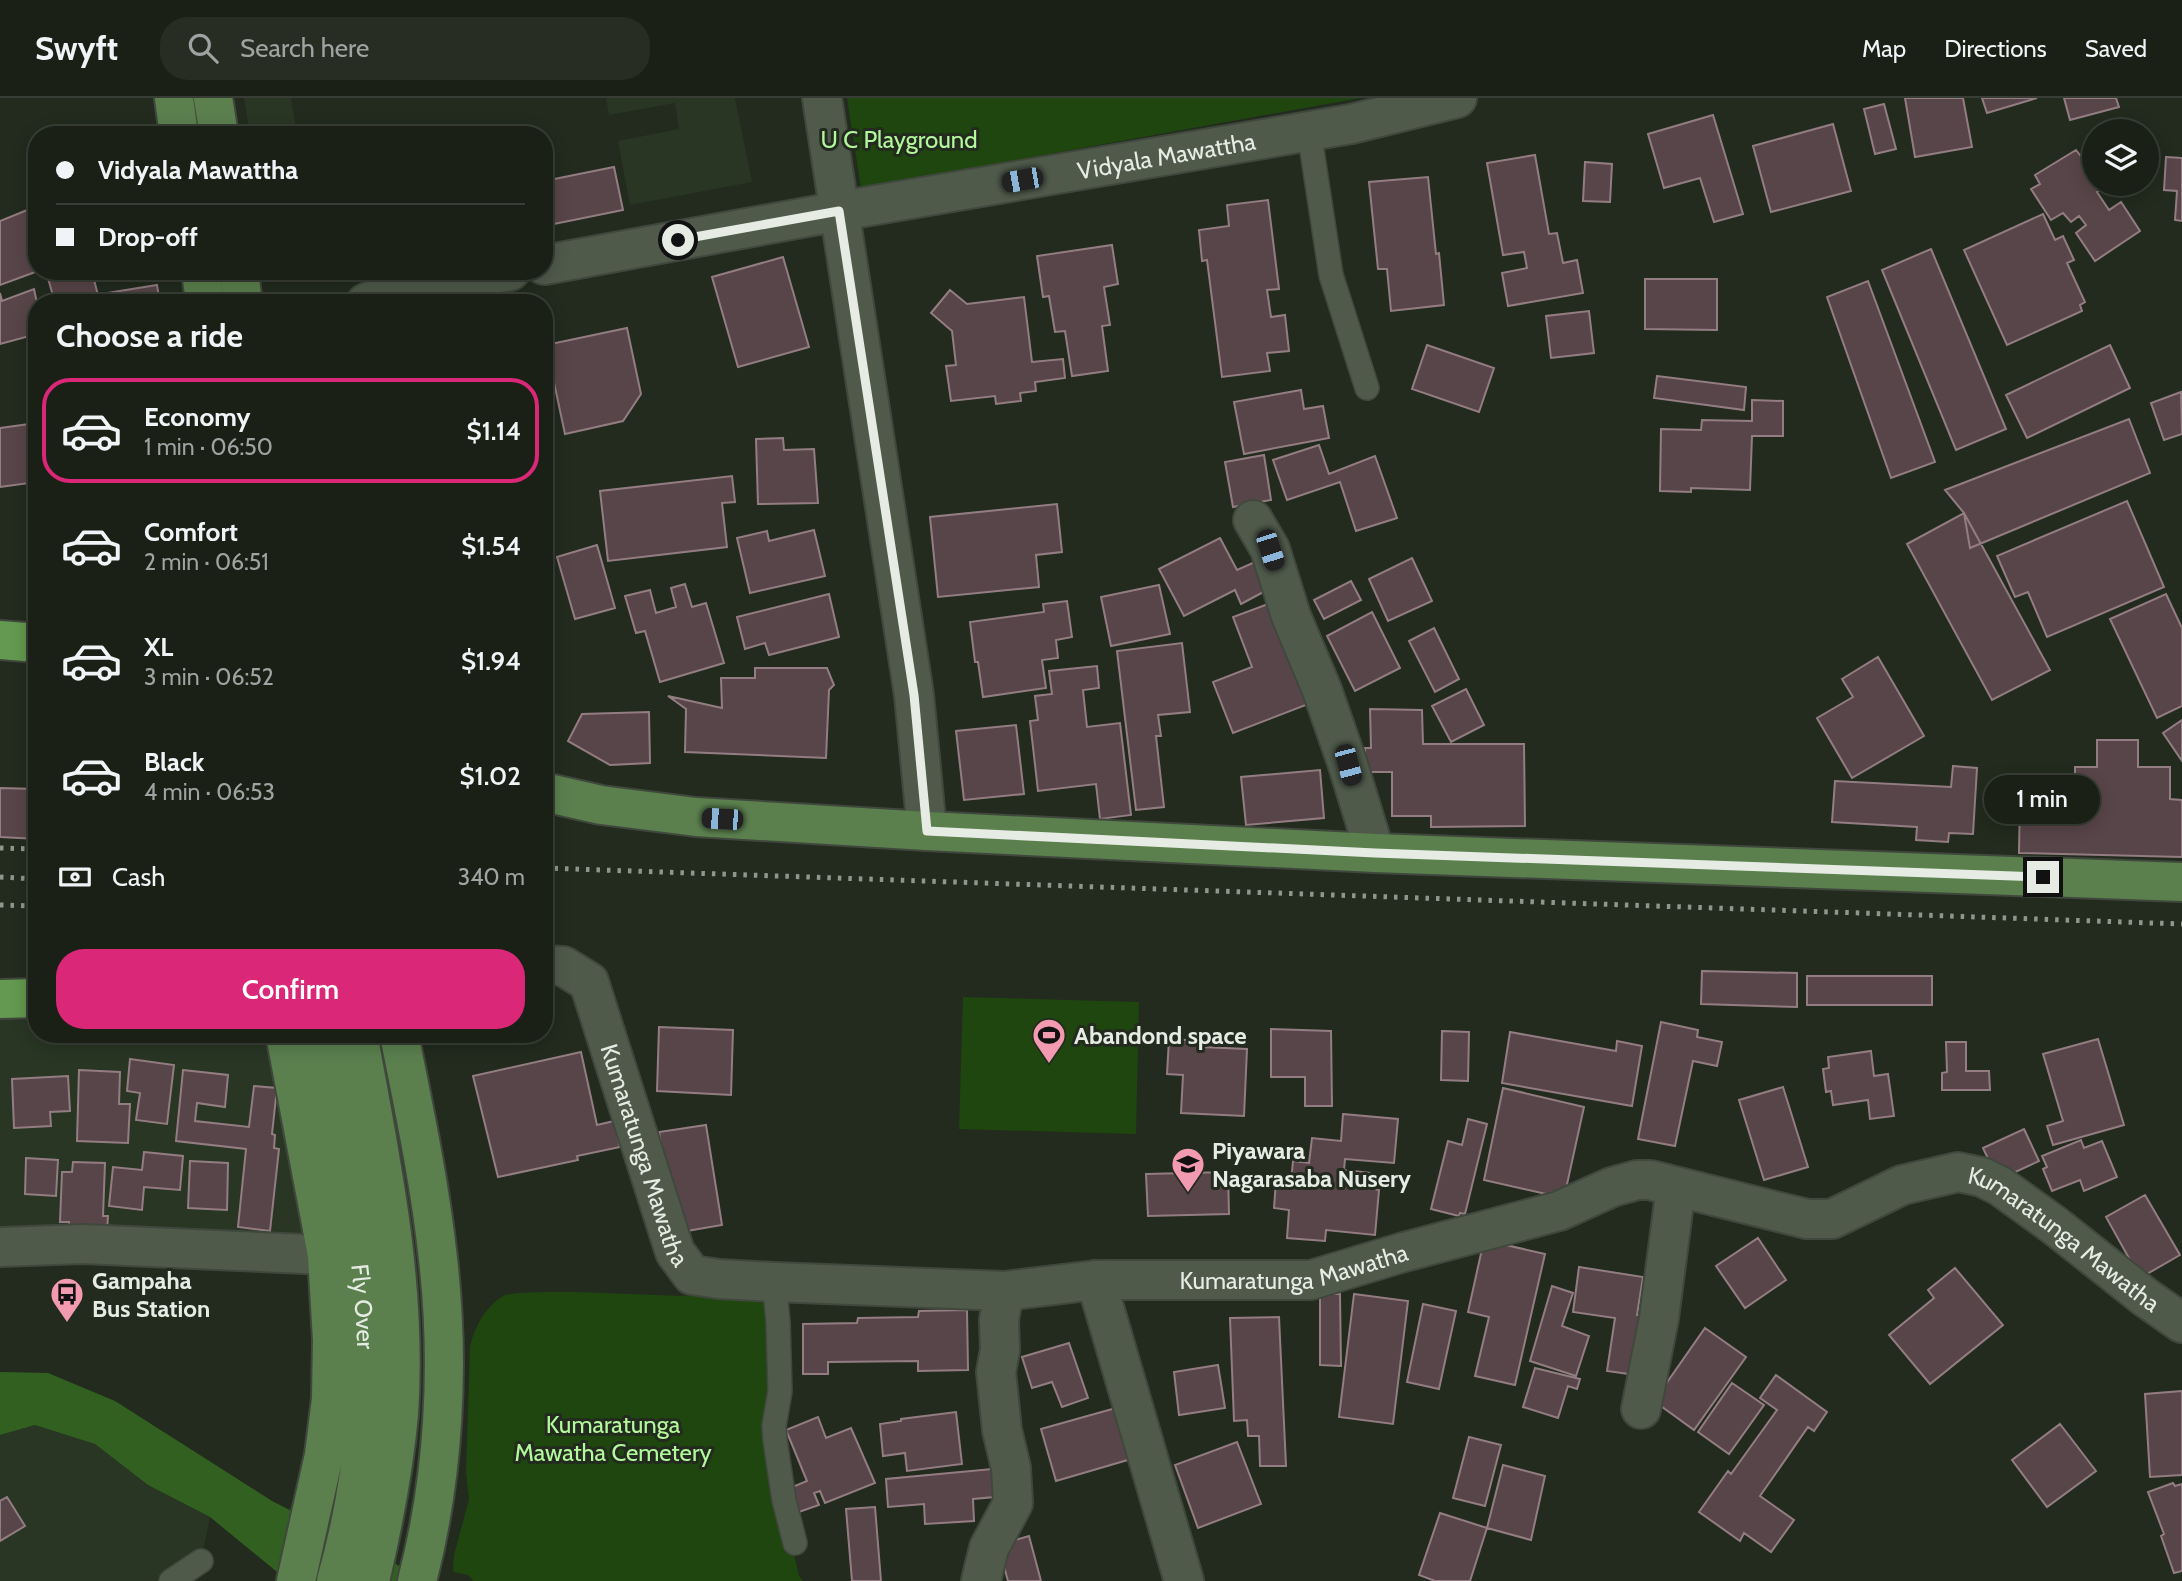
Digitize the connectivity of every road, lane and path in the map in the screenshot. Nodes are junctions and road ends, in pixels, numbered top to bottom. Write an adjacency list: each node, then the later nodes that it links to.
1 (174, 98): 5 (main road)
2 (213, 98): 6 (main road)
3 (822, 98): 8 (street)
4 (1457, 98): 7 (street, Vidyala Mawattha)
5 (178, 126)
6 (218, 126)
7 (1309, 131): 8 (street, Vidyala Mawattha); 12 (lane)
8 (839, 211): 9 (street, Vidyala Mawattha); 17 (street)
9 (553, 263)
10 (461, 280): 11 (street)
11 (388, 294)
12 (1367, 388)
13 (1253, 520): 18 (street)
14 (0, 640): 15 (highway)
15 (28, 642)
16 (553, 794): 17 (main road)
17 (927, 831): 18 (main road)
18 (1375, 853): 19 (main road)
19 (2182, 882)
20 (553, 965): 31 (street, Kumaratunga Mawatha)
21 (28, 998): 22 (highway)
22 (0, 999)
23 (287, 1043): 29 (main road)
24 (323, 1043): 40 (main road, Fly Over)
25 (360, 1043): 41 (main road, Fly Over)
26 (402, 1043): 37 (main road)
27 (1676, 1187): 30 (street, Kumaratunga Mawatha); 33 (street, Kumaratunga Mawatha); 34 (street)
28 (0, 1247): 29 (street)
29 (327, 1255): 39 (main road)
30 (1096, 1280): 32 (street, Kumaratunga Mawatha); 43 (street)
31 (774, 1282): 32 (street, Kumaratunga Mawatha); 35 (lane)
32 (1004, 1291): 42 (street)
33 (2182, 1322)
34 (1640, 1409)
35 (795, 1543)
36 (201, 1561): 38 (lane)
37 (421, 1567)
38 (171, 1581)
39 (296, 1581)
40 (337, 1581)
41 (370, 1581)
42 (981, 1581)
43 (1184, 1581)

